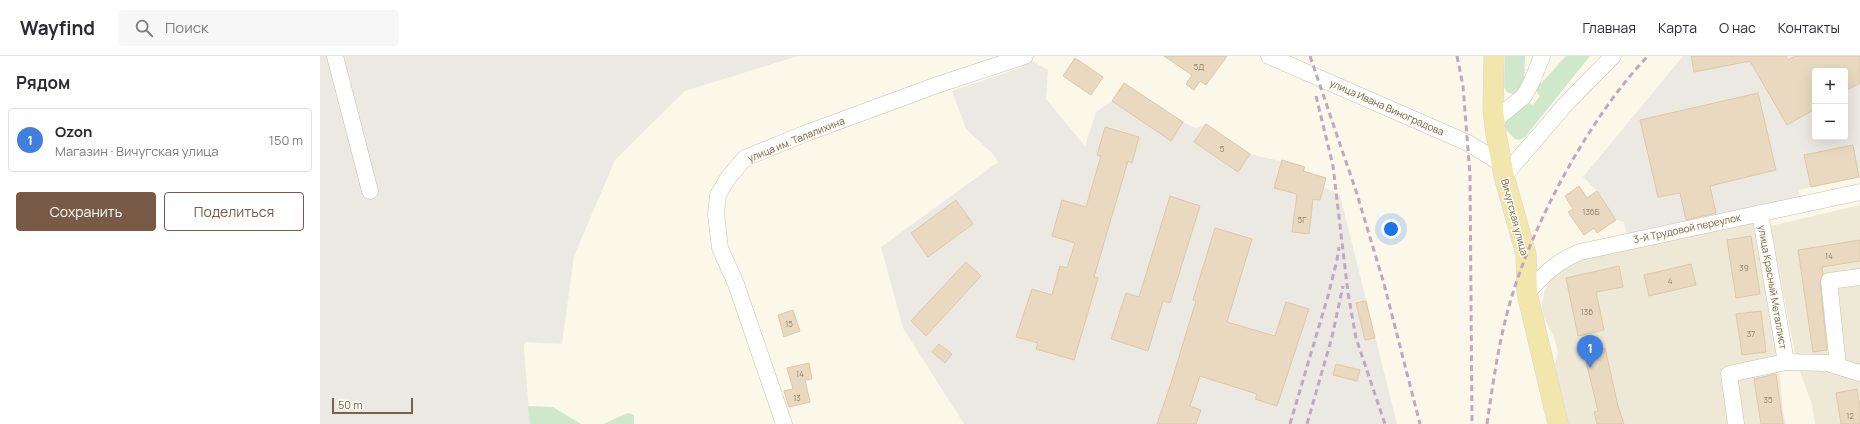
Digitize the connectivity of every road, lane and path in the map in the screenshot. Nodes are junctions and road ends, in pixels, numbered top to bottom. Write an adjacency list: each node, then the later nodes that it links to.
1 (335, 56): 9 (street)
2 (1025, 56): 17 (street, улица им. Талалихина)
3 (1269, 56): 8 (street, улица Ивана Виноградова)
4 (1494, 56): 7 (main road, Вичугская улица)
5 (1542, 56): 7 (street)
6 (1613, 56): 8 (street)
7 (1494, 121): 8 (main road, Вичугская улица)
8 (1503, 170): 13 (main road, Вичугская улица)
9 (370, 191)
10 (1860, 192): 11 (street, 3-й Трудовой переулок)
11 (1760, 213): 13 (street, 3-й Трудовой переулок); 14 (street, улица Красный Металлист)
12 (1860, 277): 15 (street)
13 (1528, 293): 18 (main road, Вичугская улица)
14 (1786, 362): 15 (street); 19 (street)
15 (1838, 366): 16 (street)
16 (1860, 373)
17 (784, 424)
18 (1558, 424)
19 (1736, 424)

